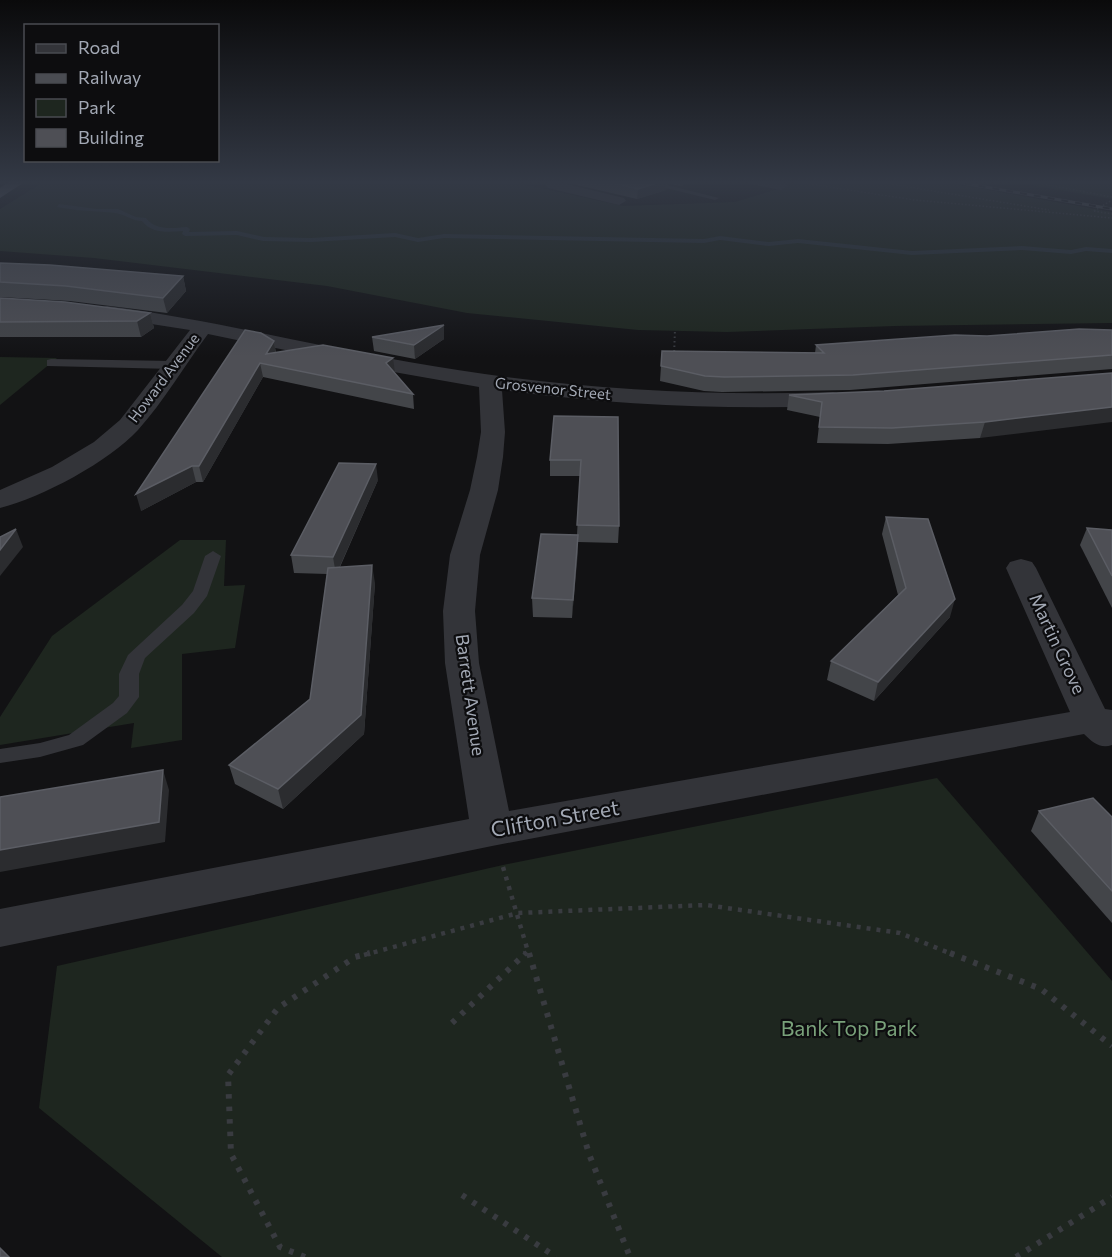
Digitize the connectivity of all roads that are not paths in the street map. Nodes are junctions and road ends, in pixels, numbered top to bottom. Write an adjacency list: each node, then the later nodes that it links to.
1 (82, 309): 2 (street, Grosvenor Street)
2 (204, 326): 4 (street, Howard Avenue); 5 (street, Grosvenor Street)
3 (51, 363): 4 (lane)
4 (174, 366): 7 (street, Howard Avenue)
5 (490, 382): 6 (street, Grosvenor Street); 12 (street, Barrett Avenue)
6 (850, 398)
7 (0, 500)
8 (213, 556): 11 (lane)
9 (1021, 567): 10 (street, Martin Grove)
10 (1105, 727): 12 (street, Clifton Street)
11 (0, 756)
12 (492, 830): 13 (street, Clifton Street)
13 (0, 928)

